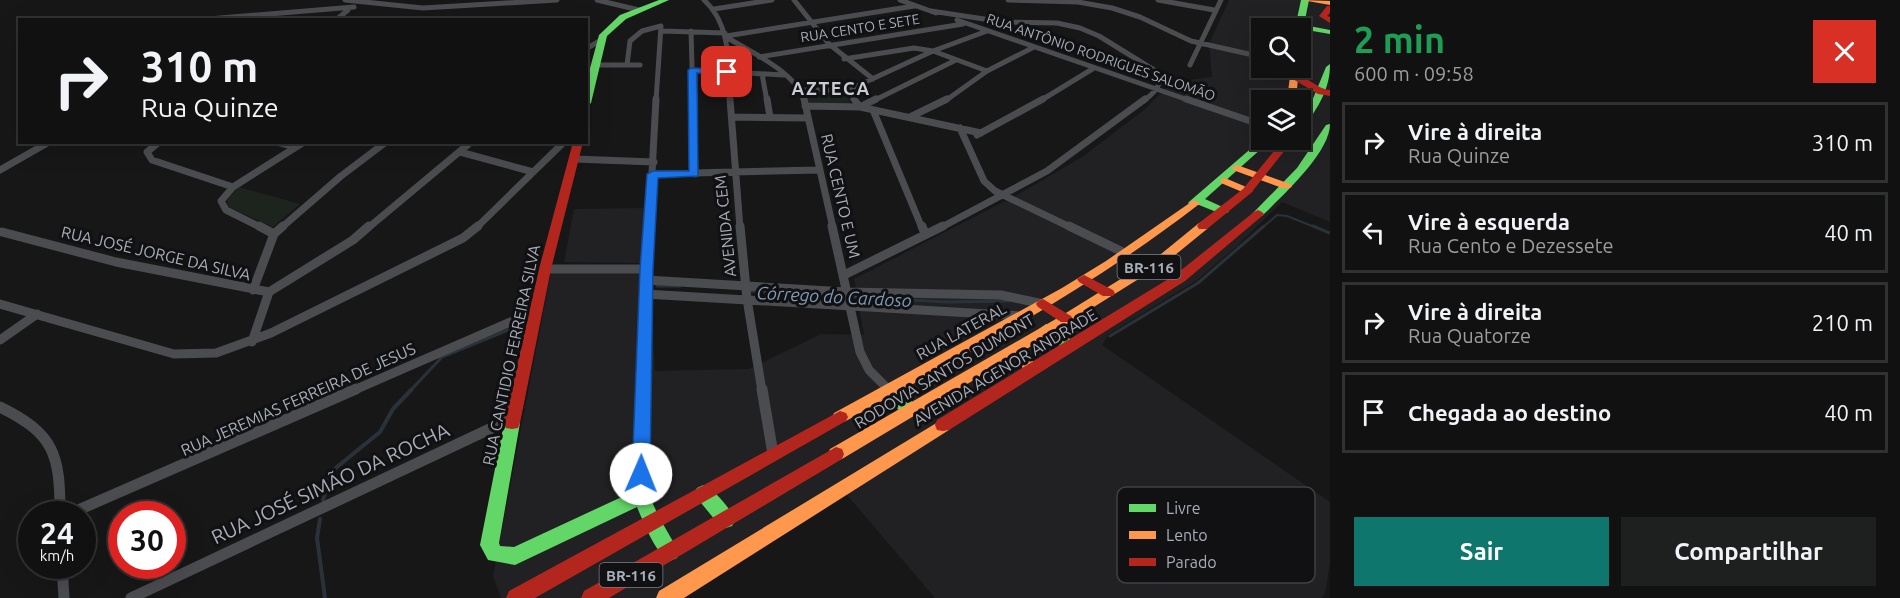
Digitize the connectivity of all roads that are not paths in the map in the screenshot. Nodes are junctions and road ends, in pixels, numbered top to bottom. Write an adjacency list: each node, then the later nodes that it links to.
1 (350, 0): 14 (street)
2 (557, 0): 14 (street)
3 (597, 0): 19 (street)
4 (665, 0): 19 (main road)
5 (704, 0): 17 (street, AVENIDA CEM)
6 (772, 0): 17 (street)
7 (794, 0): 26 (street)
8 (900, 0): 15 (street, RUA ANTÔNIO RODRIGUES SALOMÃO)
9 (1008, 0): 35 (street)
10 (1158, 0): 20 (street)
11 (1221, 0): 20 (street)
12 (1305, 0): 13 (main road); 24 (main road)
13 (1329, 1)
14 (364, 4): 16 (street)
15 (917, 6): 21 (street, RUA ANTÔNIO RODRIGUES SALOMÃO); 26 (street)
16 (354, 7): 22 (street); 23 (street)
17 (714, 9): 33 (street, AVENIDA CEM)
18 (1330, 9): 25 (main road)
19 (639, 10): 34 (main road)
20 (1214, 10): 35 (street)
21 (931, 11): 27 (street, RUA ANTÔNIO RODRIGUES SALOMÃO); 59 (street)
22 (220, 18)
23 (339, 18)
24 (1301, 18)
25 (1330, 21)
26 (810, 23): 33 (street); 36 (street)
27 (965, 23): 31 (street, RUA ANTÔNIO RODRIGUES SALOMÃO); 36 (street, RUA CENTO E SETE)
28 (661, 28): 30 (street); 45 (street); 88 (street)
29 (1311, 29): 32 (main road)
30 (691, 31): 33 (street); 50 (street)
31 (987, 31): 37 (street, RUA ANTÔNIO RODRIGUES SALOMÃO); 39 (street)
32 (1330, 32)
33 (726, 35): 41 (street); 52 (street, AVENIDA CEM)
34 (601, 40): 38 (street); 44 (main road)
35 (1198, 43): 40 (street); 47 (street)
36 (831, 46): 41 (street, RUA CENTO E SETE); 42 (street)
37 (1034, 47): 48 (street, RUA ANTÔNIO RODRIGUES SALOMÃO); 51 (street)
38 (588, 48)
39 (933, 51): 42 (street); 43 (street); 56 (street)
40 (1251, 55)
41 (759, 57): 54 (street)
42 (844, 59): 56 (street)
43 (956, 60): 51 (street); 63 (street)
44 (595, 65): 45 (street); 60 (main road)
45 (627, 65): 46 (street)
46 (640, 65)
47 (1190, 65)
48 (1094, 68): 59 (street, RUA ANTÔNIO RODRIGUES SALOMÃO); 73 (street)
49 (1330, 68): 61 (main road)
50 (692, 70): 52 (street); 95 (street)
51 (987, 71): 68 (street)
52 (727, 72): 53 (street); 66 (street, AVENIDA CEM)
53 (762, 74): 54 (street); 67 (street)
54 (787, 75): 57 (street)
55 (1302, 78): 61 (main road)
56 (873, 79): 58 (street)
57 (802, 90): 58 (street); 62 (street, RUA CENTO E UM)
58 (848, 90): 63 (street)
59 (1157, 90): 70 (street, RUA ANTÔNIO RODRIGUES SALOMÃO); 101 (street)
60 (588, 95)
61 (1323, 95): 65 (main road)
62 (806, 106): 63 (street); 69 (street, RUA CENTO E UM)
63 (860, 107): 64 (street)
64 (873, 110): 68 (street); 106 (street)
65 (1311, 111)
66 (732, 117): 67 (street); 93 (street, AVENIDA CEM)
67 (770, 117): 69 (street)
68 (910, 117): 72 (street)
69 (808, 118): 91 (street, RUA CENTO E UM)
70 (1251, 120)
71 (1330, 127): 98 (main road, AVENIDA AGENOR ANDRADE)
72 (960, 128): 73 (street); 74 (street)
73 (981, 133): 74 (street)
74 (967, 139): 101 (street)
75 (46, 144): 90 (street)
76 (157, 144): 99 (street)
77 (285, 144): 83 (street)
78 (301, 144): 83 (street)
79 (383, 144): 105 (street)
80 (469, 144): 86 (street, RUA JOSÉ JORGE DA SILVA)
81 (562, 144): 92 (street)
82 (578, 144): 87 (main road, RUA CANTIDIO FERREIRA SILVA)
83 (296, 147): 99 (street)
84 (1256, 150): 89 (main road, RUA LATERAL)
85 (1279, 150): 96 (main road, RODOVIA SANTOS DUMONT / BR-116)
86 (460, 152): 92 (street); 115 (street, RUA JOSÉ JORGE DA SILVA)
87 (574, 159): 88 (street); 108 (main road, RUA CANTIDIO FERREIRA SILVA)
88 (654, 162): 94 (street)
89 (1237, 168): 96 (main road); 97 (main road, RUA LATERAL)
90 (0, 170)
91 (818, 170): 93 (street); 110 (street, RUA CENTO E UM)
92 (533, 172): 129 (street)
93 (734, 173): 95 (street); 113 (street, AVENIDA CEM)
94 (653, 174): 95 (street); 109 (street)
95 (694, 174)
96 (1259, 176): 98 (main road); 100 (main road, RODOVIA SANTOS DUMONT / BR-116)
97 (1225, 181): 100 (main road); 102 (main road, RUA LATERAL)
98 (1286, 186): 130 (main road, AVENIDA AGENOR ANDRADE)
99 (233, 188): 105 (street)
100 (1247, 191): 103 (main road, RODOVIA SANTOS DUMONT / BR-116)
101 (1004, 196): 106 (street); 107 (street)
102 (1200, 201): 103 (main road); 107 (main road, RUA LATERAL)
103 (1223, 211): 117 (main road, RODOVIA SANTOS DUMONT / BR-116)
104 (2, 232): 114 (street, RUA JOSÉ JORGE DA SILVA)
105 (274, 234): 114 (street)
106 (925, 234): 110 (street)
107 (1127, 254): 111 (main road, RUA LATERAL)
108 (545, 269): 109 (street); 123 (main road, RUA CANTIDIO FERREIRA SILVA)
109 (646, 269): 112 (street)
110 (844, 275): 116 (street, RUA CENTO E UM)
111 (1084, 279): 117 (main road); 121 (main road, RUA LATERAL)
112 (646, 280): 113 (street); 118 (street)
113 (746, 285): 116 (street); 119 (street, AVENIDA CEM)
114 (254, 290): 115 (street, RUA JOSÉ JORGE DA SILVA)
115 (269, 292): 129 (street)
116 (846, 292): 121 (street); 122 (street, RUA CENTO E UM)
117 (1108, 293): 126 (main road, RODOVIA SANTOS DUMONT / BR-116)
118 (645, 294): 119 (street); 139 (street)
119 (747, 299): 122 (street); 137 (street, AVENIDA CEM)
120 (0, 303): 124 (street)
121 (1044, 304): 125 (main road, RUA LATERAL); 126 (main road)
122 (850, 306): 125 (street); 133 (street, RUA CENTO E UM)
123 (538, 310): 136 (main road, RUA CANTIDIO FERREIRA SILVA); 141 (street, RUA JEREMIAS FERREIRA DE JESUS)
124 (37, 314): 128 (street); 129 (street)
125 (1022, 316): 133 (main road, RUA LATERAL)
126 (1066, 319): 127 (main road, RODOVIA SANTOS DUMONT / BR-116)
127 (1046, 330): 130 (main road); 131 (main road, RODOVIA SANTOS DUMONT / BR-116)
128 (0, 340)
129 (252, 342)
130 (1070, 346): 132 (main road, AVENIDA AGENOR ANDRADE)
131 (1016, 348): 132 (main road); 135 (main road, RODOVIA SANTOS DUMONT / BR-116)
132 (1032, 370): 150 (main road, AVENIDA AGENOR ANDRADE)
133 (889, 390): 135 (main road); 137 (main road, RUA LATERAL)
134 (0, 407): 140 (street)
135 (910, 410): 142 (main road, RODOVIA SANTOS DUMONT / BR-116)
136 (513, 418): 139 (main road, RUA CANTIDIO FERREIRA SILVA); 148 (street, RUA JOSÉ SIMÃO DA ROCHA)
137 (773, 454): 138 (main road, RUA LATERAL)
138 (703, 493): 142 (main road); 143 (main road, RUA LATERAL)
139 (641, 496): 143 (main road)
140 (60, 501)
141 (96, 502)
142 (726, 520): 144 (main road, RODOVIA SANTOS DUMONT / BR-116)
143 (652, 522): 144 (main road); 149 (main road)
144 (670, 552): 146 (main road, RODOVIA SANTOS DUMONT / BR-116)
145 (63, 579): 147 (street)
146 (596, 597)
147 (64, 598)
148 (131, 598)
149 (516, 598)
150 (666, 598)

